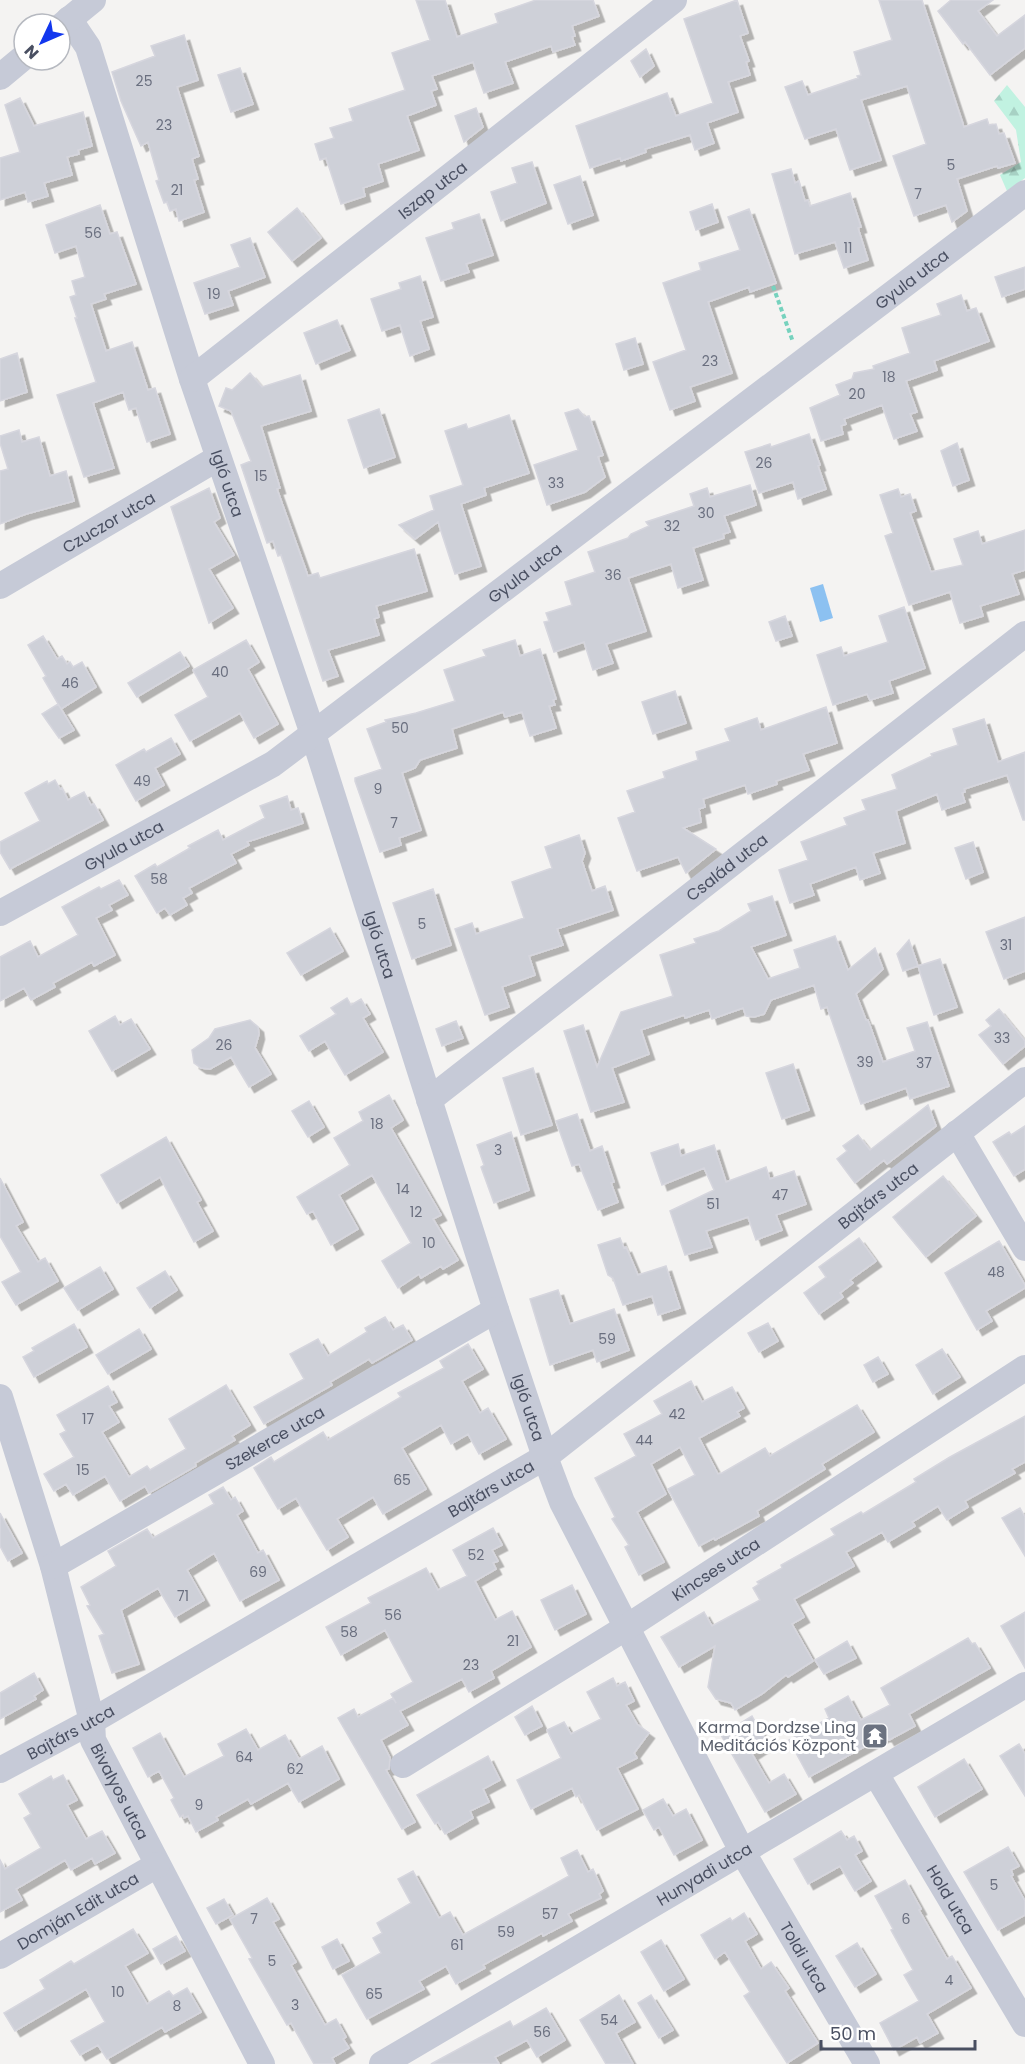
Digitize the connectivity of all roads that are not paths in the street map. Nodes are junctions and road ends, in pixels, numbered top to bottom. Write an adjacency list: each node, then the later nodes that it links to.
1 (93, 0): 3 (street)
2 (674, 0): 8 (street, Iszap utca)
3 (72, 17)
4 (72, 30): 8 (street, Igló utca)
5 (12, 67): 6 (street)
6 (0, 77)
7 (1025, 193): 12 (street, Gyula utca)
8 (192, 379): 9 (street, Igló utca)
9 (218, 458): 10 (street, Czuczor utca); 12 (street, Igló utca)
10 (0, 585)
11 (1025, 634): 15 (street, Család utca)
12 (314, 734): 13 (street, Gyula utca); 15 (street, Igló utca)
13 (0, 913)
14 (1025, 1080): 16 (street, Bajtárs utca)
15 (429, 1100): 18 (street, Igló utca)
16 (957, 1133): 17 (street); 21 (street, Bajtárs utca)
17 (1025, 1248)
18 (496, 1310): 21 (street, Igló utca); 22 (street, Szekerce utca)
19 (1025, 1368): 23 (street, Kincses utca)
20 (0, 1397): 22 (street, Bivalyos utca)
21 (545, 1457): 23 (street, Igló utca); 25 (street, Bajtárs utca)
22 (53, 1566): 25 (street, Bivalyos utca)
23 (627, 1627): 26 (street, Kincses utca); 29 (street, Igló utca)
24 (1025, 1685): 28 (street, Hunyadi utca)
25 (92, 1721): 27 (street, Bajtárs utca); 30 (street, Bivalyos utca)
26 (403, 1765)
27 (0, 1770)
28 (876, 1774): 29 (street, Hunyadi utca); 32 (street, Hold utca)
29 (742, 1851): 34 (street, Hunyadi utca); 35 (street, Toldi utca)
30 (157, 1865): 31 (street, Domján Edit utca); 33 (street, Bivalyos utca)
31 (0, 1956)
32 (1025, 2024)
33 (262, 2064)
34 (382, 2064)
35 (867, 2064)

